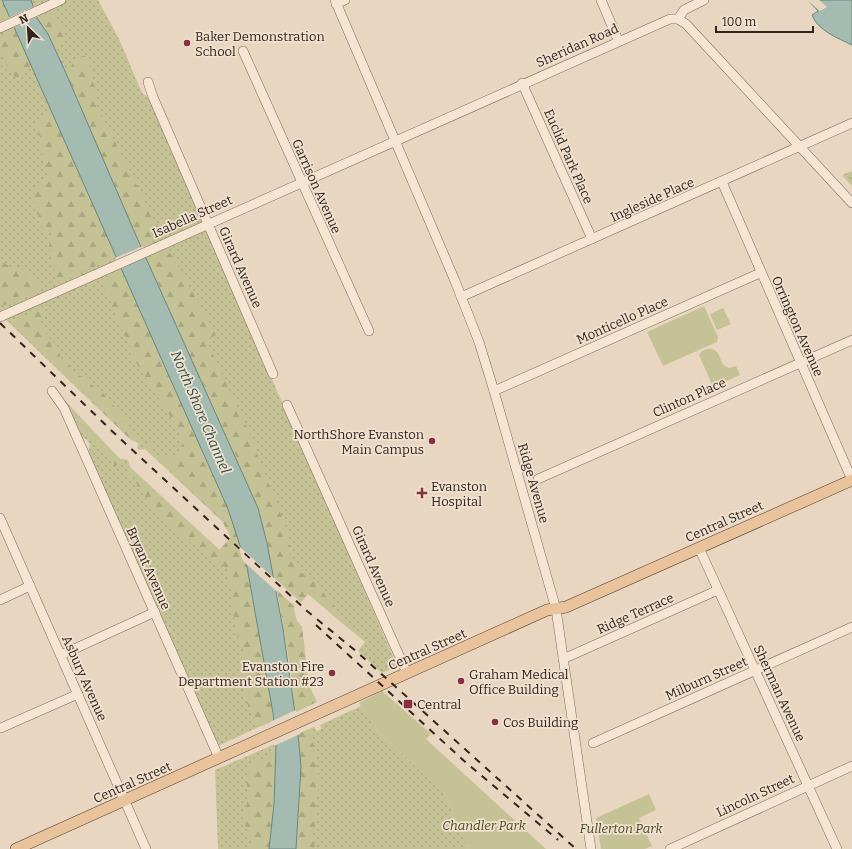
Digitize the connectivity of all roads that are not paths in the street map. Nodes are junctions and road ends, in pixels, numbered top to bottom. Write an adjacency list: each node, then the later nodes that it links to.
1 (61, 0): 7 (street)
2 (346, 0): 5 (street)
3 (601, 0): 8 (street)
4 (704, 0): 6 (street)
5 (335, 2): 13 (street)
6 (678, 19): 8 (street, Sheridan Road); 14 (street)
7 (3, 26)
8 (618, 40): 11 (street, Sheridan Road)
9 (243, 50): 15 (street, Garrison Avenue)
10 (148, 82): 18 (street, Girard Avenue)
11 (522, 83): 13 (street, Sheridan Road); 19 (street, Euclid Park Place)
12 (852, 123): 14 (street, Ingleside Place)
13 (394, 140): 15 (street, Isabella Street); 21 (street, Ridge Avenue)
14 (800, 146): 16 (street, Ingleside Place); 17 (street)
15 (301, 181): 18 (street, Isabella Street); 23 (street, Garrison Avenue)
16 (722, 182): 19 (street, Ingleside Place); 20 (street, Orrington Avenue)
17 (852, 202)
18 (207, 223): 22 (street, Isabella Street); 26 (street, Girard Avenue)
19 (592, 239): 21 (street, Ingleside Place)
20 (760, 273): 25 (street, Orrington Avenue); 28 (street, Monticello Place)
21 (461, 298): 28 (street, Ridge Avenue)
22 (0, 317)
23 (368, 331)
24 (852, 340): 25 (street, Clinton Place)
25 (800, 363): 30 (street, Clinton Place); 31 (street, Orrington Avenue)
26 (273, 374)
27 (52, 391): 38 (street, Bryant Avenue)
28 (494, 391): 37 (street, Ridge Avenue)
29 (287, 405): 43 (street, Girard Avenue)
30 (538, 479)
31 (852, 480): 33 (main road, Central Street)
32 (0, 518): 34 (street, Asbury Avenue)
33 (699, 548): 35 (street, Sherman Avenue); 37 (main road, Central Street)
34 (30, 586): 36 (street); 40 (street, Asbury Avenue)
35 (718, 590): 41 (street, Ridge Terrace); 42 (street, Sherman Avenue)
36 (0, 600)
37 (556, 609): 41 (street, Ridge Avenue); 43 (main road, Central Street)
38 (155, 612): 40 (street); 47 (street, Bryant Avenue)
39 (852, 627): 42 (street, Milburn Street)
40 (61, 655): 44 (street, Asbury Avenue)
41 (563, 659): 53 (street, Ridge Avenue)
42 (755, 670): 46 (street, Milburn Street); 49 (street, Sherman Avenue)
43 (407, 673): 47 (main road, Central Street)
44 (78, 694): 45 (street); 50 (street, Asbury Avenue)
45 (1, 728)
46 (593, 743)
47 (219, 758): 50 (main road, Central Street)
48 (852, 766): 49 (street, Lincoln Street)
49 (808, 786): 54 (street, Lincoln Street); 55 (street, Sherman Avenue)
50 (125, 800): 51 (main road, Central Street); 52 (street, Asbury Avenue)
51 (16, 849)
52 (146, 849)
53 (591, 849)
54 (670, 849)
55 (837, 849)

